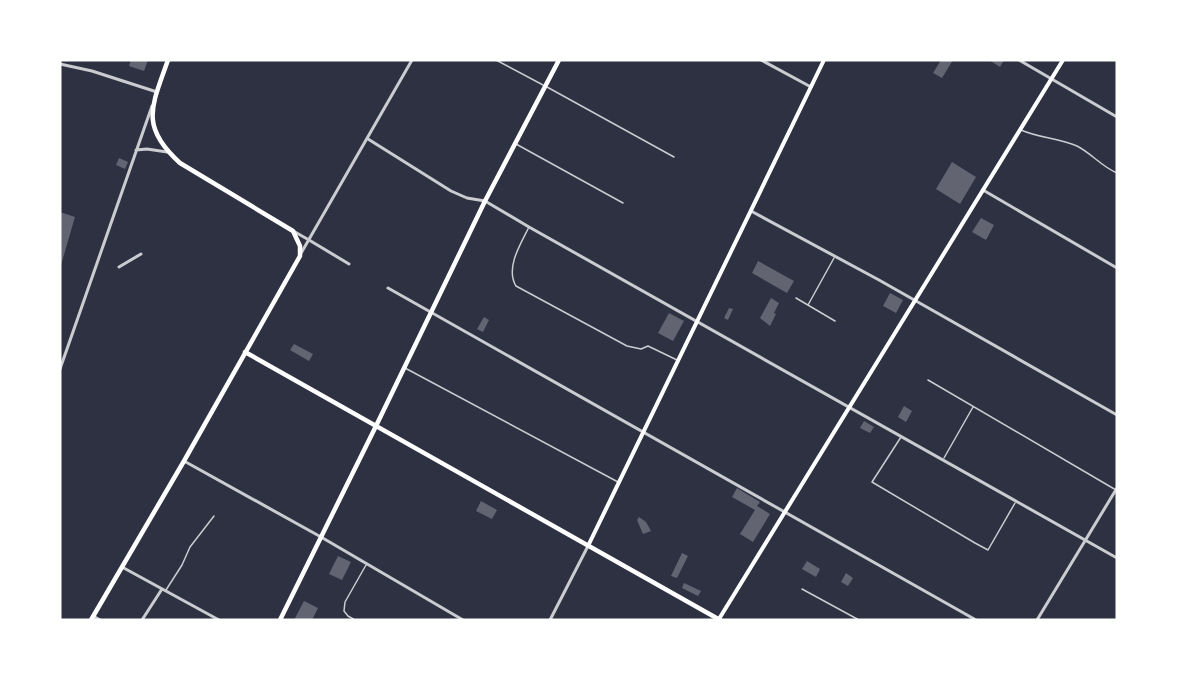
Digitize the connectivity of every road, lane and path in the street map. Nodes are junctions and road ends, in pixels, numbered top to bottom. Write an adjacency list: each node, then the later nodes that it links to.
1 (168, 60): 13 (main road)
2 (412, 60): 17 (street)
3 (496, 60): 11 (lane)
4 (559, 60): 11 (main road)
5 (761, 60): 12 (street)
6 (824, 60): 12 (main road)
7 (1019, 60): 10 (street)
8 (1063, 60): 10 (main road)
9 (60, 64): 13 (street)
10 (1052, 79): 15 (street); 16 (main road)
11 (545, 86): 18 (main road); 21 (lane)
12 (811, 87): 26 (main road)
13 (157, 92): 14 (main road)
14 (152, 106): 19 (street); 20 (main road)
15 (1117, 117)
16 (1020, 129): 22 (lane); 23 (main road)
17 (368, 139): 24 (street); 29 (street)
18 (515, 143): 24 (main road); 25 (lane)
19 (136, 150): 20 (street); 46 (street)
20 (168, 152): 28 (main road)
21 (674, 157)
22 (1117, 173)
23 (983, 190): 35 (street); 38 (main road)
24 (485, 201): 27 (street); 40 (main road)
25 (623, 203)
26 (751, 211): 32 (street); 41 (main road)
27 (529, 227): 41 (street); 44 (lane)
28 (293, 231): 29 (street); 31 (main road)
29 (309, 240): 31 (street); 33 (street)
30 (141, 254): 34 (street)
31 (300, 256): 43 (main road)
32 (835, 256): 38 (street); 39 (lane)
33 (349, 264)
34 (119, 267)
35 (1117, 268)
36 (388, 288): 40 (street)
37 (796, 298): 39 (lane)
38 (915, 300): 49 (main road); 50 (street)
39 (808, 305): 42 (lane)
40 (430, 313): 45 (main road); 52 (street)
41 (697, 320): 44 (main road); 49 (street)
42 (835, 321)
43 (245, 352): 51 (main road); 55 (main road)
44 (678, 360): 52 (main road)
45 (403, 367): 51 (main road); 56 (lane)
46 (60, 369)
47 (928, 380): 48 (lane)
48 (973, 407): 54 (lane); 57 (lane)
49 (850, 408): 53 (street); 59 (main road)
50 (1117, 415)
51 (376, 426): 61 (main road); 63 (main road)
52 (643, 432): 56 (main road); 59 (street)
53 (901, 437): 54 (street); 58 (lane)
54 (943, 460): 58 (street)
55 (184, 461): 61 (street); 66 (main road)
56 (618, 482): 63 (main road)
57 (1117, 489): 62 (street)
58 (1016, 502): 62 (street)
59 (785, 512): 70 (street); 78 (main road)
60 (214, 516): 68 (lane)
61 (321, 537): 65 (street); 74 (main road)
62 (1085, 541): 64 (street); 81 (street)
63 (588, 546): 77 (street); 78 (main road)
64 (1117, 558)
65 (366, 564): 75 (lane); 76 (street)
66 (122, 567): 68 (street); 69 (main road)
67 (802, 589): 79 (lane)
68 (164, 590): 72 (street); 73 (street)
69 (92, 618): 71 (street)
70 (970, 618): 80 (street)
71 (100, 620)
72 (142, 620)
73 (219, 620)
74 (280, 620)
75 (355, 620)
76 (463, 620)
77 (550, 620)
78 (719, 620)
79 (859, 620)
80 (976, 620)
81 (1037, 620)

